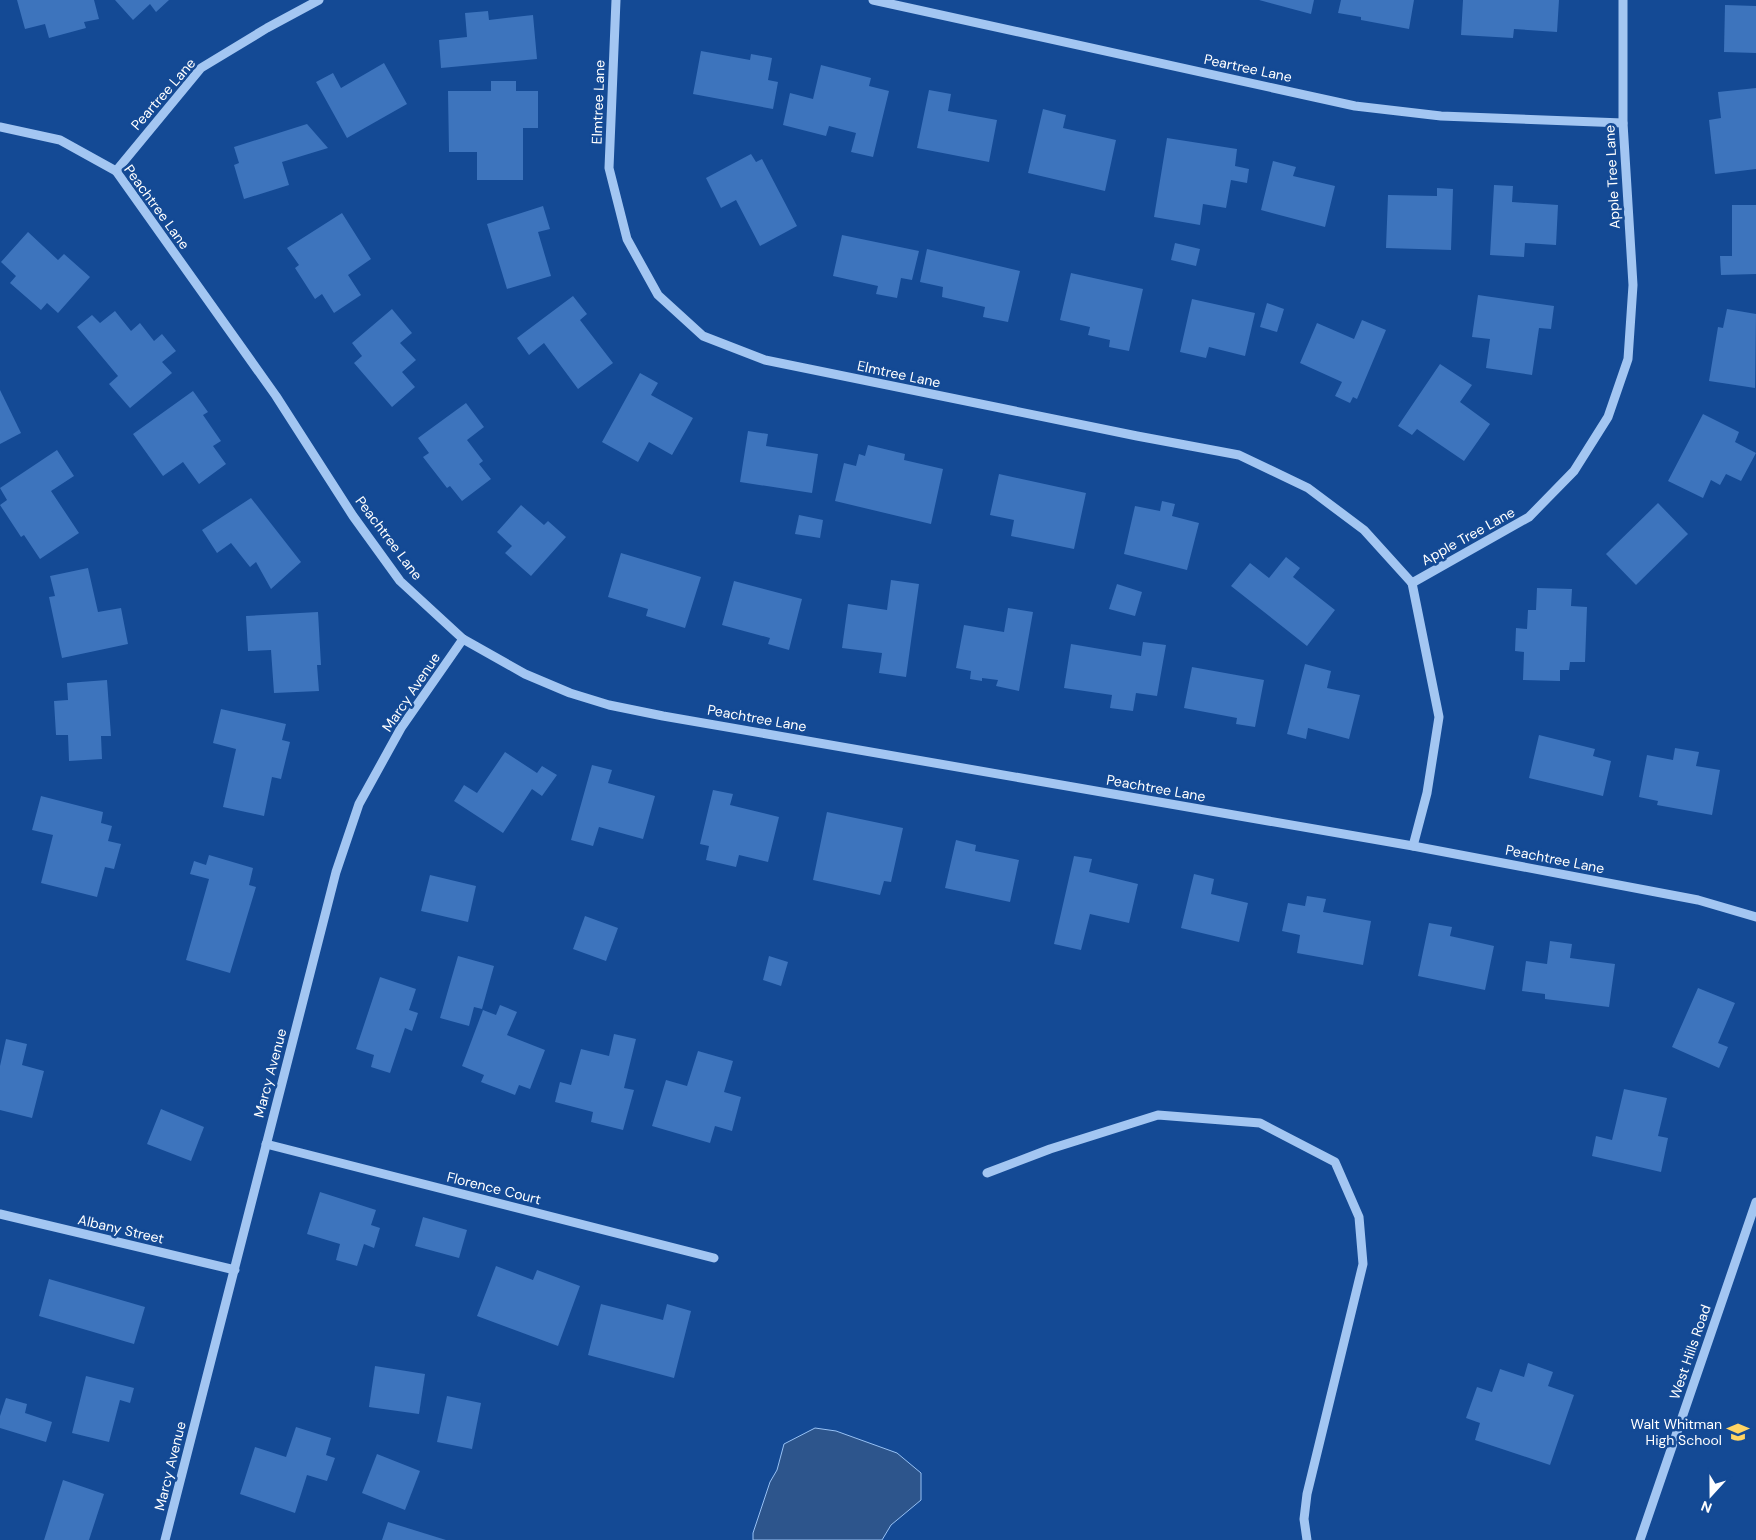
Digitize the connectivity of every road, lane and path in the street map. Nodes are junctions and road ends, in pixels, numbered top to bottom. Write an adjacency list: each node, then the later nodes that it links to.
1 (319, 0): 7 (street, Peartree Lane)
2 (616, 0): 8 (street, Elmtree Lane)
3 (873, 0): 5 (street, Peartree Lane)
4 (1623, 0): 5 (street, Apple Tree Lane)
5 (1623, 123): 8 (street, Apple Tree Lane)
6 (0, 127): 7 (street, Peachtree Lane)
7 (116, 171): 9 (street, Peachtree Lane)
8 (1412, 583): 10 (street, Apple Tree Lane)
9 (463, 639): 10 (street, Peachtree Lane); 12 (street, Marcy Avenue)
10 (1413, 846): 11 (street, Peachtree Lane)
11 (1756, 917)
12 (266, 1144): 16 (street, Florence Court); 17 (street, Marcy Avenue)
13 (987, 1173): 19 (street)
14 (1756, 1202): 20 (street, West Hills Road)
15 (0, 1214): 17 (street, Albany Street)
16 (714, 1258)
17 (235, 1270): 18 (street, Marcy Avenue)
18 (166, 1540)
19 (1307, 1540)
20 (1640, 1540)

